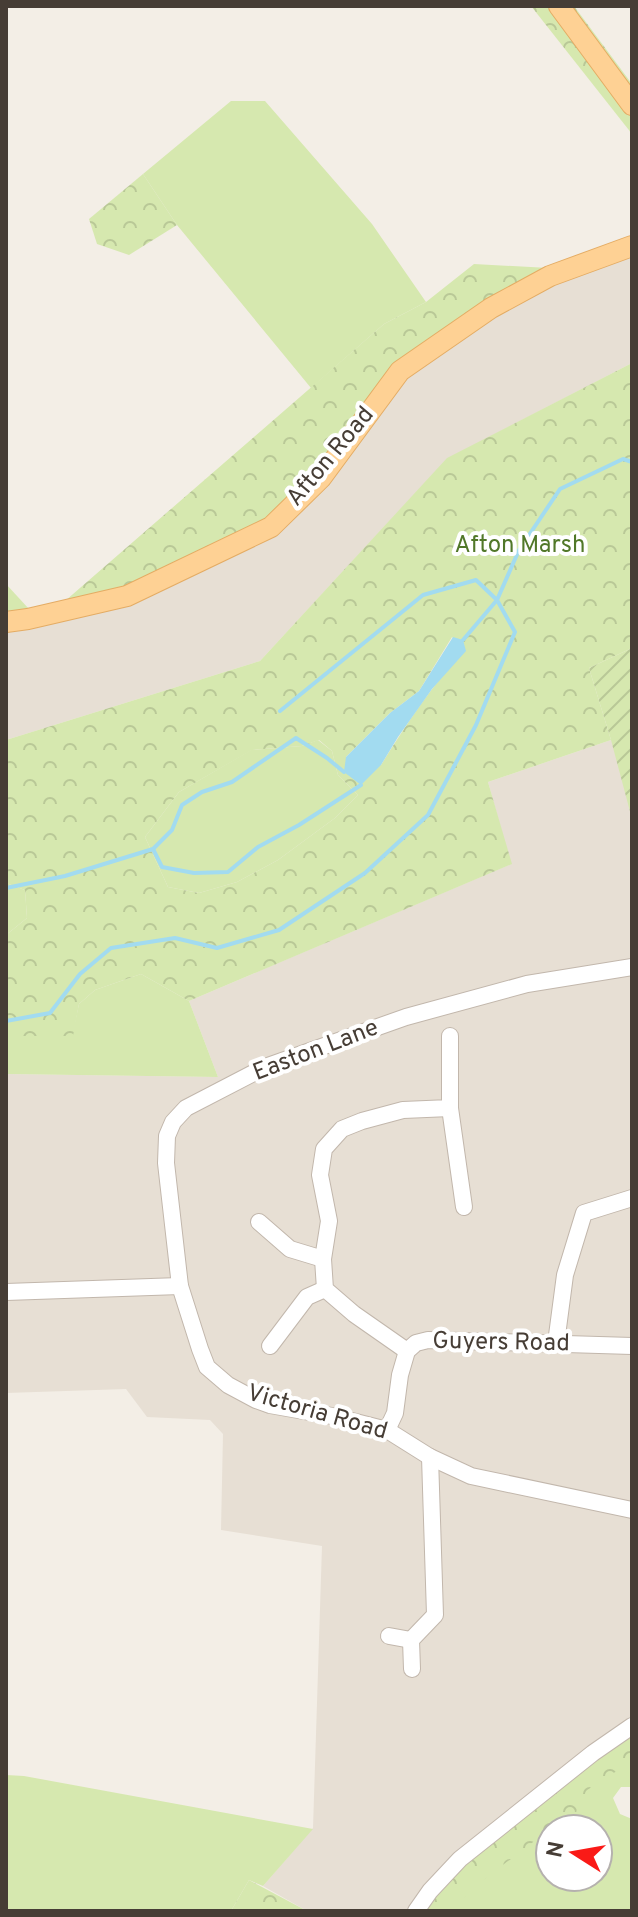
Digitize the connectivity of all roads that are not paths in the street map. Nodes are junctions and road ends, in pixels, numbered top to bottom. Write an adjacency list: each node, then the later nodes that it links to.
1 (559, 6): 2 (main road)
2 (632, 105)
3 (632, 246): 4 (main road, Afton Road)
4 (6, 622)
5 (632, 967): 12 (street, Easton Lane)
6 (450, 1036): 7 (street)
7 (450, 1108): 9 (street); 11 (street)
8 (632, 1198): 15 (street)
9 (464, 1207)
10 (259, 1222): 11 (street)
11 (323, 1259): 13 (street)
12 (180, 1286): 14 (street); 19 (street, Victoria Road)
13 (325, 1289): 16 (street); 18 (street)
14 (6, 1292)
15 (556, 1343): 17 (street, Guyers Road); 18 (street, Guyers Road)
16 (270, 1346)
17 (632, 1346)
18 (407, 1351): 19 (street, Guyers Road)
19 (387, 1430): 20 (street, Victoria Road)
20 (430, 1457): 21 (street, Victoria Road); 23 (street)
21 (632, 1510)
22 (389, 1636): 23 (street)
23 (411, 1640): 24 (street)
24 (412, 1669)
25 (632, 1726): 26 (street)
26 (416, 1911)

